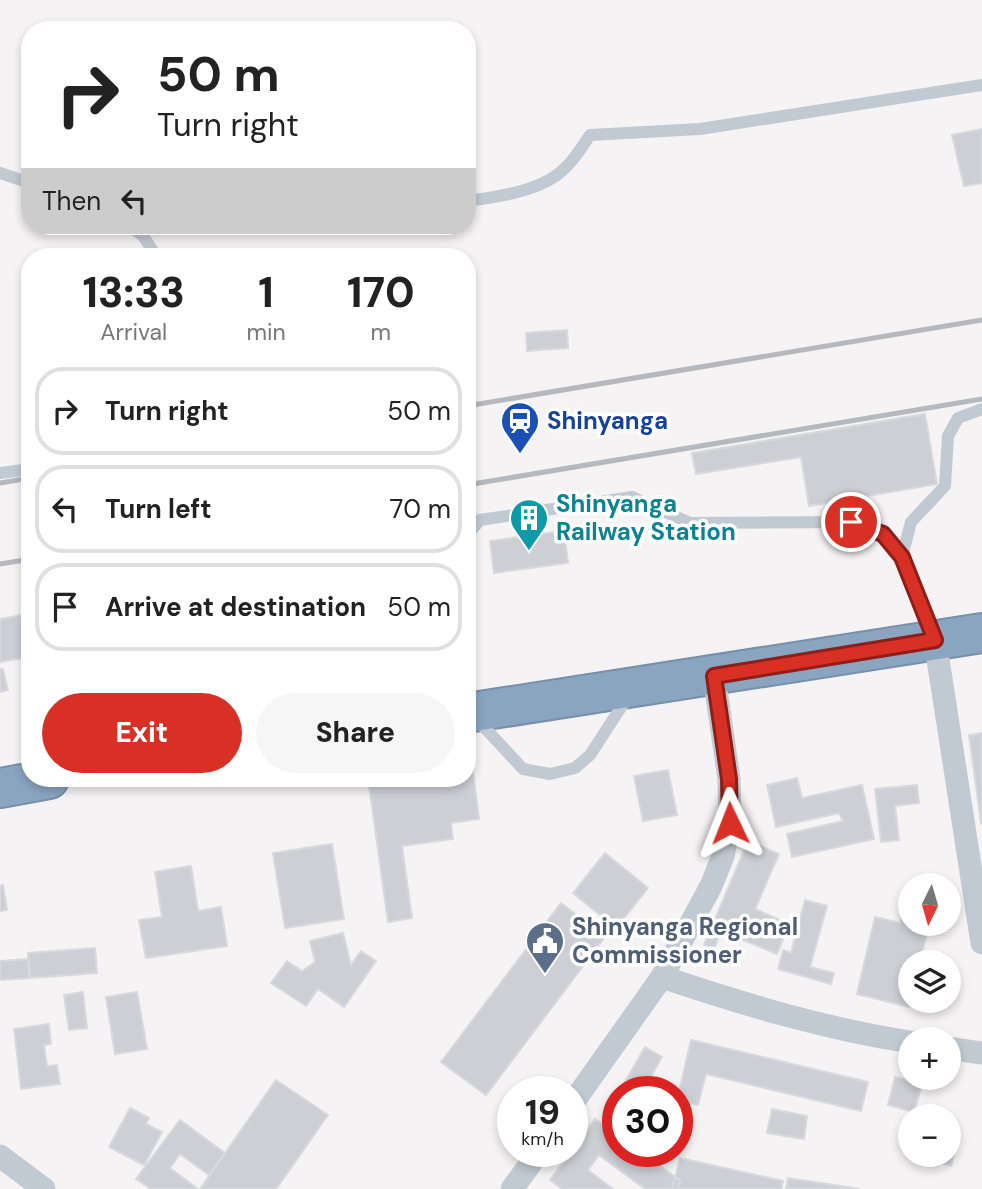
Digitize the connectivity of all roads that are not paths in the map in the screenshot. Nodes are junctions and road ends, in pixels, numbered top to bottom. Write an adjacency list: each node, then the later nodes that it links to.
1 (982, 85): 4 (lane)
2 (0, 173): 3 (lane)
3 (21, 180)
4 (476, 200)
5 (982, 409): 9 (lane)
6 (21, 470): 7 (lane)
7 (0, 473)
8 (476, 525): 9 (lane)
9 (902, 557): 11 (lane)
10 (982, 634): 11 (highway)
11 (935, 640): 12 (highway); 18 (street)
12 (714, 676): 13 (highway); 19 (street)
13 (633, 689): 14 (highway); 15 (lane)
14 (476, 711)
15 (476, 720)
16 (21, 784): 17 (highway)
17 (0, 788)
18 (982, 943)
19 (662, 977): 20 (street); 23 (street)
20 (898, 1040)
21 (961, 1050): 22 (street)
22 (982, 1053)
23 (588, 1081)
24 (0, 1156): 26 (street)
25 (528, 1167): 27 (street)
26 (44, 1189)
27 (512, 1189)

